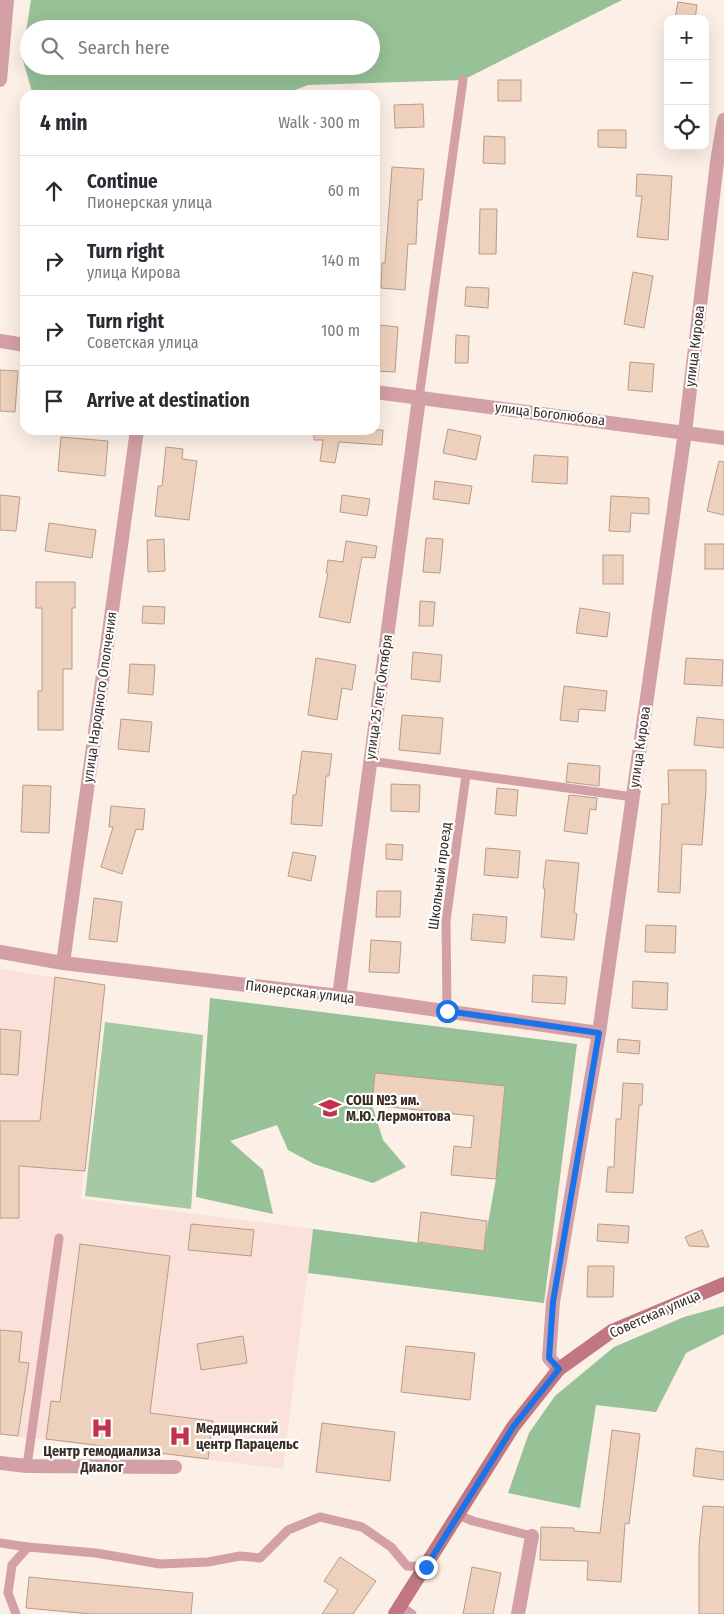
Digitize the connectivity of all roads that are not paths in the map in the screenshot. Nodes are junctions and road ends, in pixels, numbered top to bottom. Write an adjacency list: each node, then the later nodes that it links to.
1 (7, 0): 2 (street)
2 (1, 48): 3 (street)
3 (0, 80)
4 (463, 80): 9 (lane)
5 (724, 120): 10 (street, улица Кирова)
6 (0, 341): 7 (street)
7 (20, 344)
8 (380, 393): 9 (street, улица Боголюбова)
9 (420, 398): 10 (street, улица Боголюбова); 13 (street, улица 25 лет Октября)
10 (685, 432): 12 (street, улица Боголюбова); 15 (street, улица Кирова)
11 (136, 435): 17 (street, улица Народного Ополчения)
12 (724, 438)
13 (370, 761): 14 (lane); 18 (street, улица 25 лет Октября)
14 (466, 775): 15 (lane); 19 (lane, Школьный проезд)
15 (634, 797): 20 (street, улица Кирова)
16 (0, 952): 17 (street, Пионерская улица)
17 (63, 963): 18 (street, Пионерская улица)
18 (339, 996): 19 (street, Пионерская улица)
19 (447, 1011): 20 (street, Пионерская улица)
20 (599, 1033): 23 (street, улица Кирова)
21 (59, 1238): 25 (lane)
22 (724, 1284): 23 (main road, Советская улица)
23 (559, 1369): 27 (main road, Советская улица)
24 (0, 1463): 25 (street)
25 (27, 1466): 26 (street)
26 (175, 1467)
27 (458, 1515): 28 (lane); 31 (main road, Советская улица)
28 (532, 1536): 34 (street)
29 (0, 1542): 30 (lane)
30 (28, 1548): 31 (lane); 33 (lane)
31 (426, 1567): 32 (main road, Советская улица)
32 (402, 1611)
33 (16, 1614)
34 (518, 1614)

